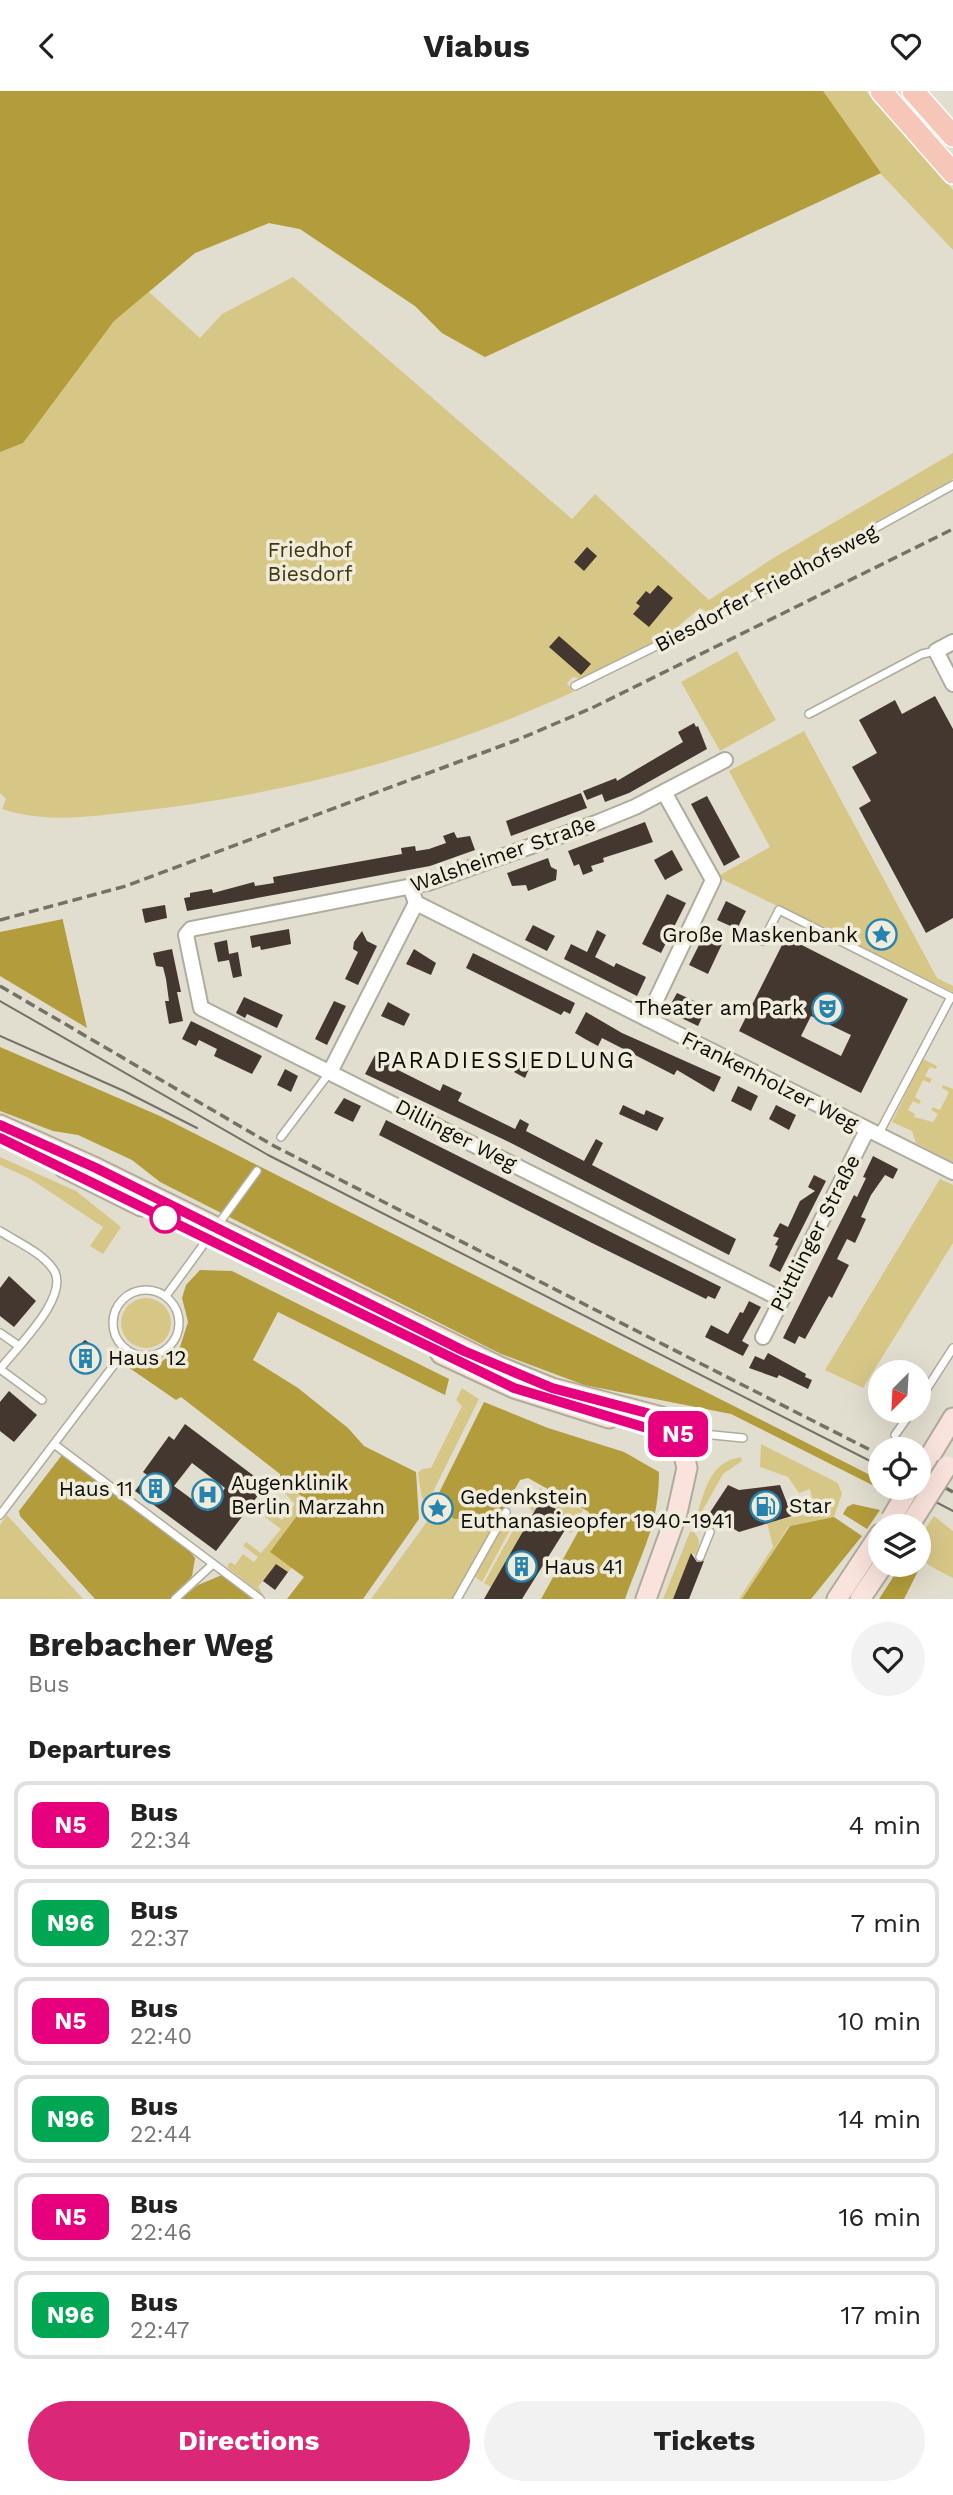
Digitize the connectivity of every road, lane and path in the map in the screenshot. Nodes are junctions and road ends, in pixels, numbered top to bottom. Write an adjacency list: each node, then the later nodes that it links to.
1 (881, 91): 4 (main road)
2 (913, 91): 3 (main road)
3 (953, 136)
4 (953, 173)
5 (953, 485): 9 (lane, Biesdorfer Friedhofsweg)
6 (953, 642): 7 (street)
7 (936, 651): 8 (street); 10 (lane)
8 (953, 684)
9 (575, 686)
10 (809, 714)
11 (725, 760): 12 (street, Walsheimer Straße)
12 (664, 792): 13 (street, Walsheimer Straße); 18 (street)
13 (410, 886): 14 (street); 15 (street, Walsheimer Straße)
14 (416, 903): 18 (street, Frankenholzer Weg); 19 (street)
15 (187, 931): 19 (street, Dillinger Weg)
16 (763, 940): 17 (lane)
17 (952, 998): 21 (lane)
18 (647, 1019): 21 (street, Frankenholzer Weg)
19 (330, 1072): 22 (lane); 29 (street, Dillinger Weg)
20 (0, 1125): 27 (main road)
21 (873, 1132): 25 (street, Frankenholzer Weg); 29 (street, Püttlinger Straße)
22 (281, 1137)
23 (0, 1138): 27 (main road)
24 (257, 1171): 27 (lane)
25 (953, 1172)
26 (0, 1231): 32 (lane)
27 (213, 1234): 28 (lane); 42 (main road)
28 (166, 1296): 34 (lane); 34 (lane)
29 (781, 1299): 31 (street, Püttlinger Straße)
30 (0, 1333): 32 (lane)
31 (763, 1336)
32 (19, 1346): 35 (lane)
33 (953, 1348): 36 (lane)
34 (126, 1349): 43 (lane)
35 (0, 1369): 37 (lane)
36 (931, 1382)
37 (42, 1400)
38 (953, 1418): 44 (main road)
39 (904, 1423): 40 (lane)
40 (895, 1435)
41 (743, 1438): 42 (lane)
42 (681, 1439): 57 (main road)
43 (54, 1444): 48 (lane); 52 (lane)
44 (931, 1454)
45 (950, 1462): 47 (main road, bridge)
46 (506, 1512): 56 (lane)
47 (903, 1514)
48 (0, 1515)
49 (710, 1532): 50 (lane)
50 (701, 1557)
51 (868, 1557): 58 (main road)
52 (213, 1564): 54 (lane); 55 (lane)
53 (875, 1577): 59 (main road)
54 (175, 1599)
55 (260, 1599)
56 (457, 1599)
57 (646, 1599)
58 (836, 1599)
59 (860, 1599)

